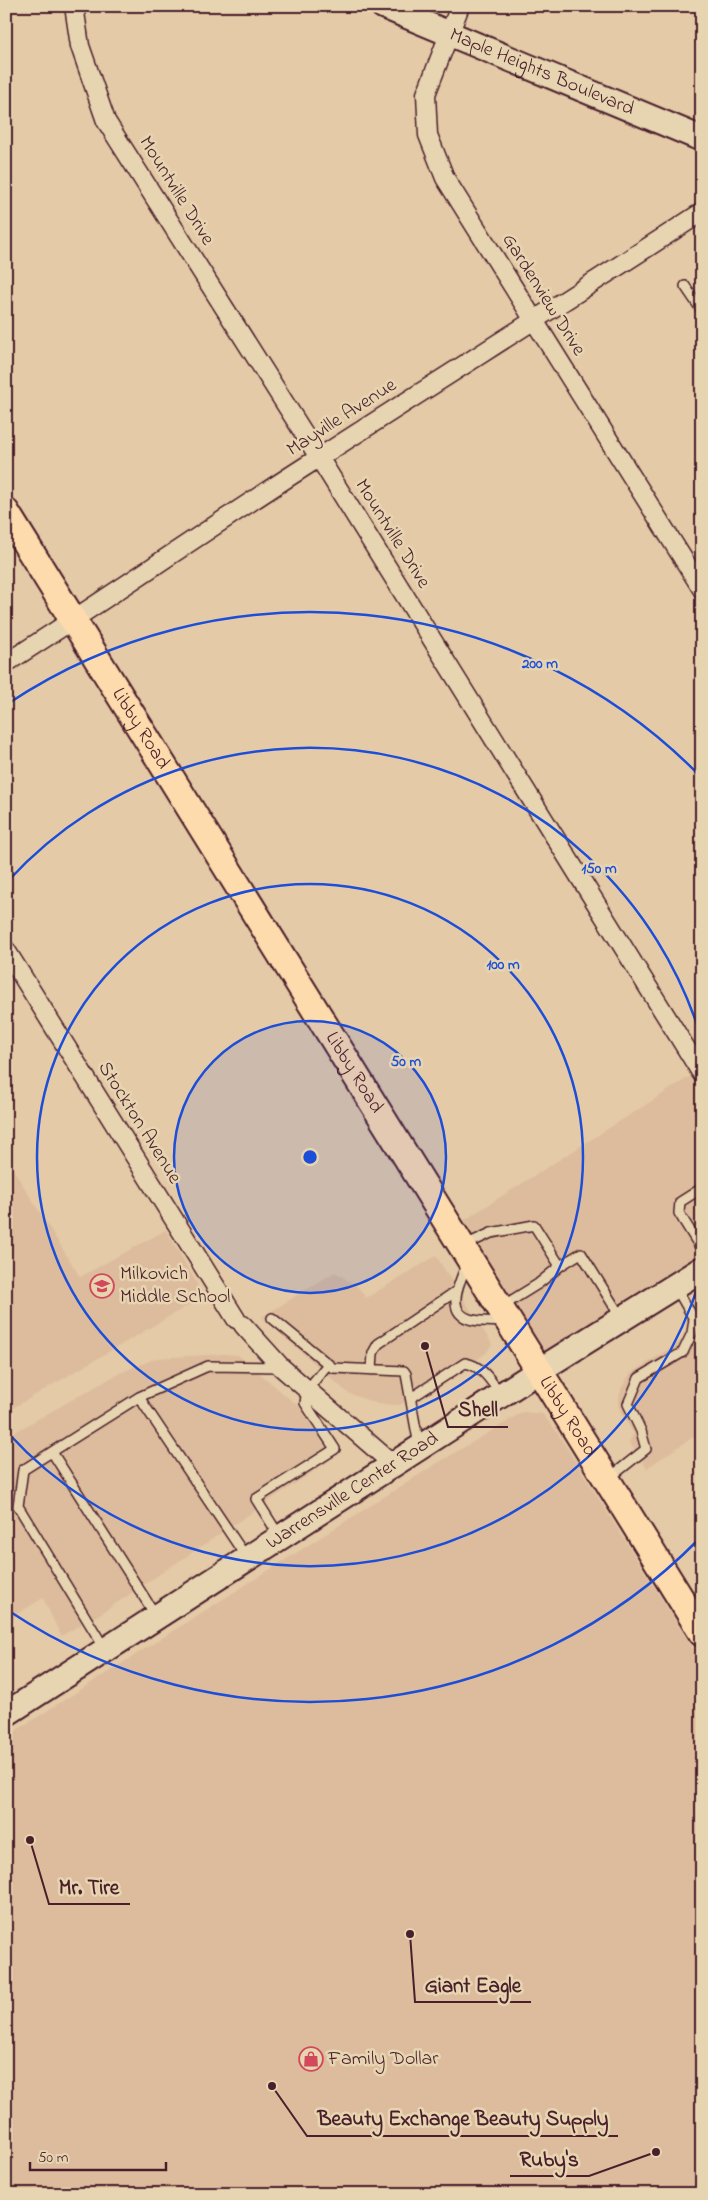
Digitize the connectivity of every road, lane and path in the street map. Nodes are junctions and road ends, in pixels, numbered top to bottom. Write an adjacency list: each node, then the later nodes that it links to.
1 (74, 6): 10 (street, Mountville Drive)
2 (384, 6): 4 (main road, Maple Heights Boulevard)
3 (460, 6): 4 (street, Gardenview Drive)
4 (449, 35): 5 (main road, Maple Heights Boulevard); 9 (street, Gardenview Drive)
5 (702, 140)
6 (702, 212): 9 (street, Mayville Avenue)
7 (685, 286): 8 (lane)
8 (702, 311)
9 (534, 321): 10 (street, Mayville Avenue); 12 (street, Gardenview Drive)
10 (319, 457): 13 (street, Mayville Avenue); 16 (street, Mountville Drive)
11 (6, 512): 13 (main road, Libby Road)
12 (702, 589)
13 (74, 620): 14 (street, Mayville Avenue); 19 (main road, Libby Road)
14 (6, 662)
15 (6, 950): 28 (street, Stockton Avenue)
16 (702, 1074)
17 (702, 1188): 18 (lane)
18 (702, 1250)
19 (466, 1251): 20 (lane); 23 (lane); 24 (main road, Libby Road)
20 (560, 1266): 24 (lane); 26 (lane)
21 (702, 1269): 22 (main road, Warrensville Center Road)
22 (675, 1286): 26 (main road, Warrensville Center Road); 38 (lane)
23 (455, 1292): 24 (lane); 29 (lane)
24 (505, 1315): 30 (main road, Libby Road)
25 (272, 1318): 27 (lane)
26 (622, 1319): 30 (main road, Warrensville Center Road)
27 (328, 1364): 29 (lane); 31 (lane)
28 (282, 1367): 31 (street, Stockton Avenue); 33 (lane)
29 (372, 1370): 34 (lane)
30 (540, 1370): 32 (main road, Warrensville Center Road); 38 (main road, Libby Road)
31 (307, 1390): 37 (street, Stockton Avenue); 39 (lane)
32 (502, 1395): 34 (lane); 35 (main road, Warrensville Center Road)
33 (139, 1397): 36 (lane); 40 (lane)
34 (411, 1398): 35 (lane)
35 (420, 1449): 37 (main road, Warrensville Center Road)
36 (52, 1452): 41 (lane); 43 (lane)
37 (394, 1465): 39 (main road, Warrensville Center Road)
38 (608, 1480): 42 (main road, Libby Road)
39 (281, 1538): 40 (main road, Warrensville Center Road)
40 (247, 1560): 41 (main road, Warrensville Center Road)
41 (157, 1617): 43 (main road, Warrensville Center Road)
42 (702, 1633)
43 (106, 1650): 44 (main road, Warrensville Center Road)
44 (6, 1714)

